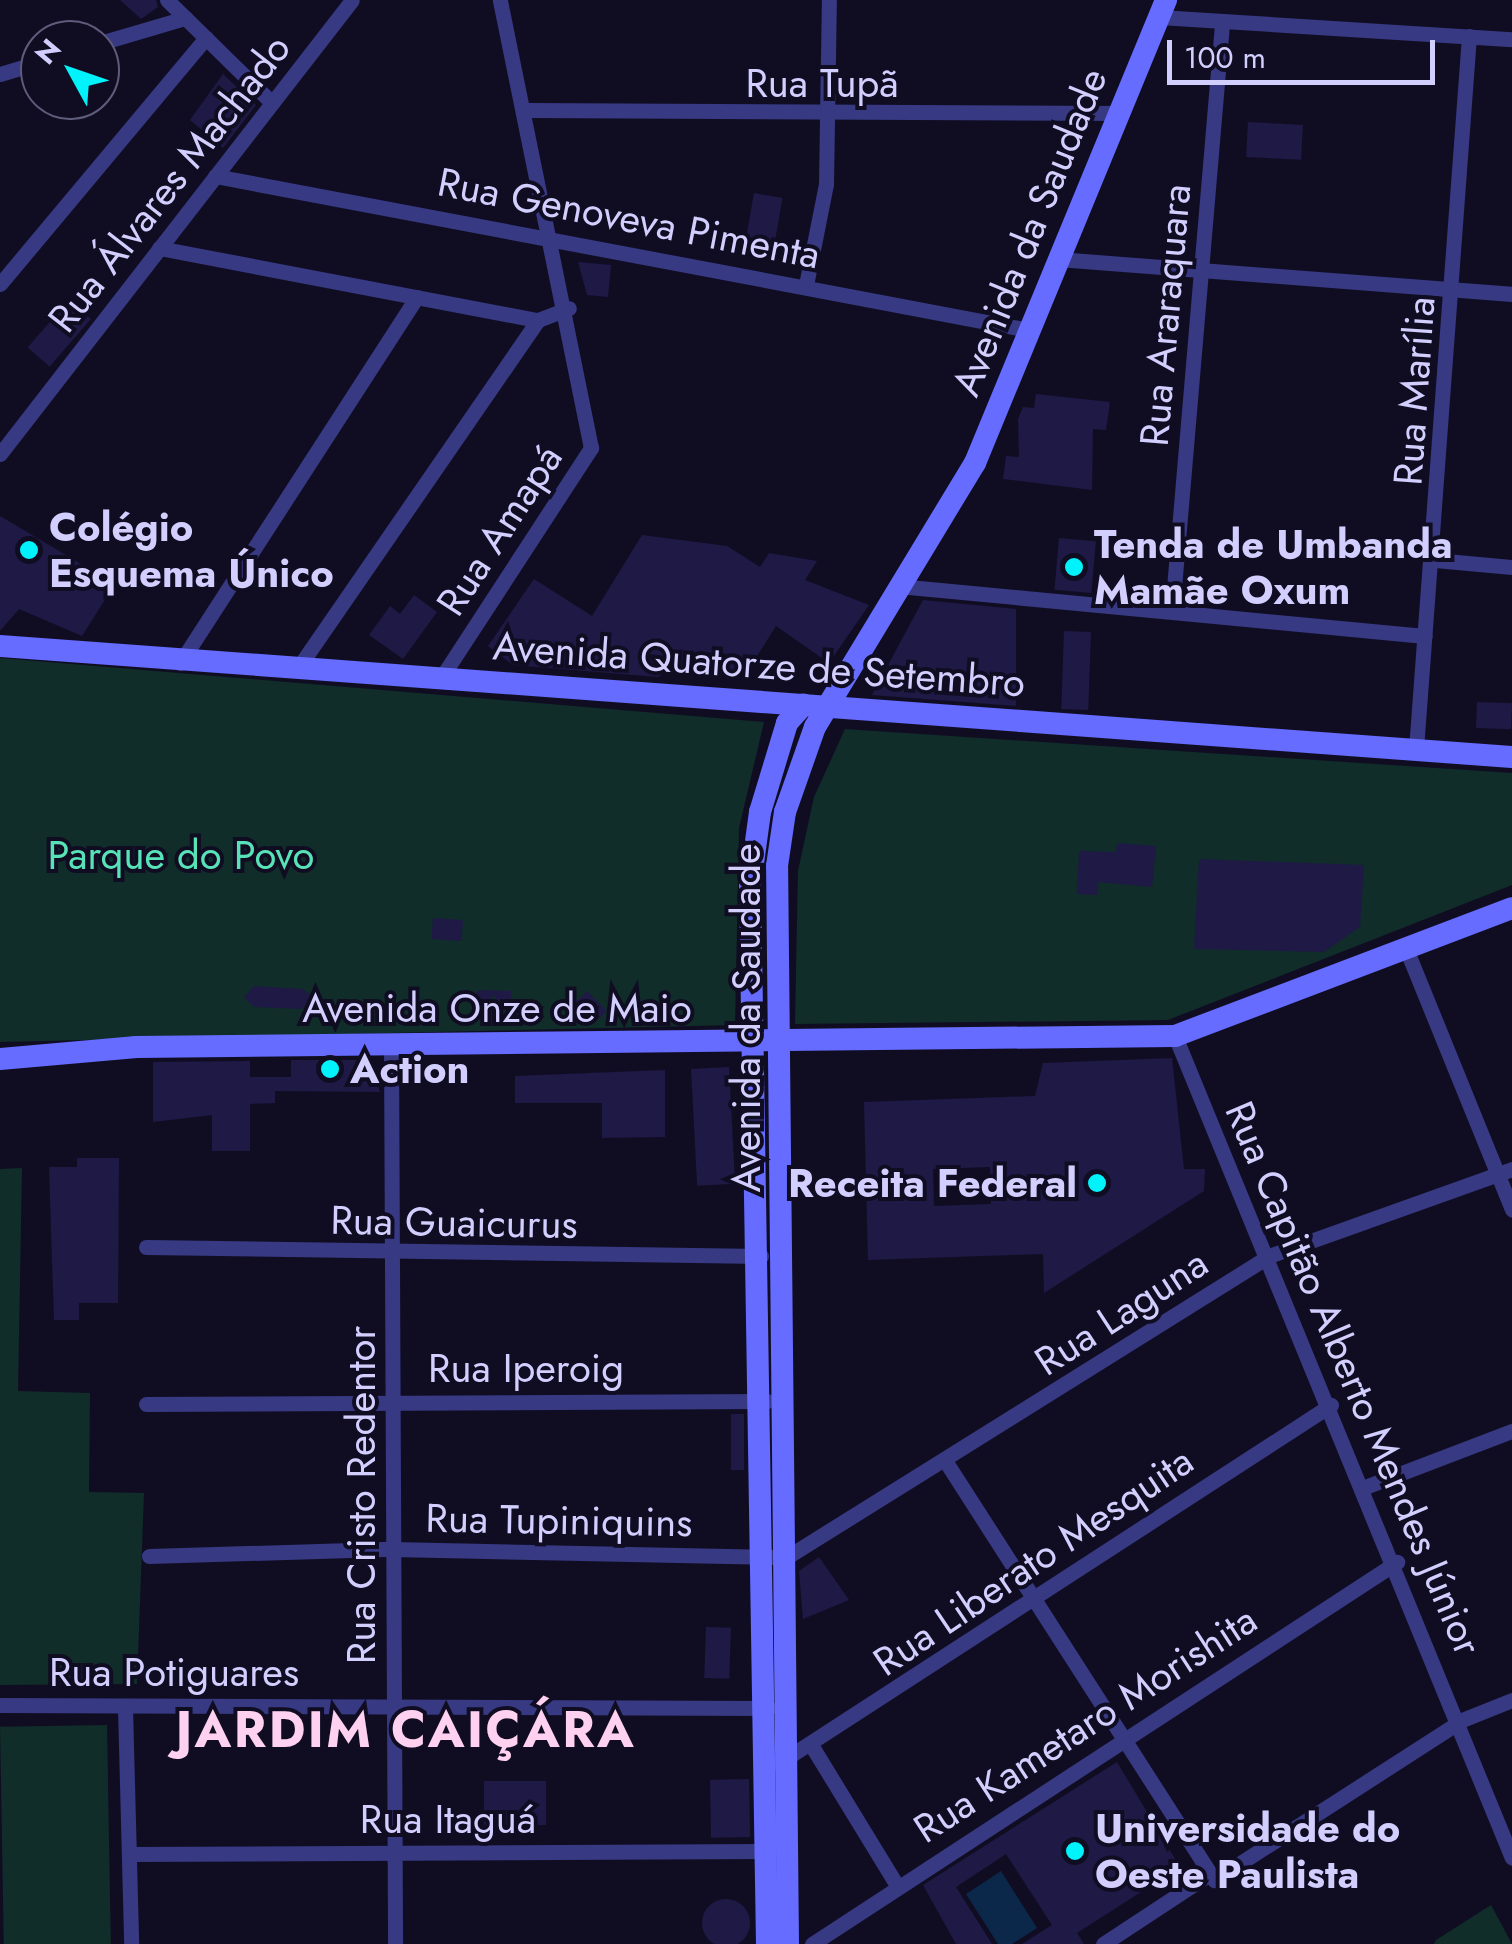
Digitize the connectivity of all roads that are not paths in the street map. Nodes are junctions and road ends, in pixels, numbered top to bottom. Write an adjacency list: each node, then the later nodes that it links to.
1 (167, 0): 6 (street)
2 (352, 0): 12 (street, Rua Álvares Machado)
3 (500, 0): 13 (street, Rua Amapá)
4 (829, 0): 15 (street)
5 (1163, 8): 7 (street); 14 (street, Avenida da Saudade)
6 (185, 18): 9 (street); 10 (street)
7 (1222, 24): 8 (street); 20 (street, Rua Araraquara)
8 (1469, 36): 11 (street); 23 (street, Rua Marília)
9 (120, 38)
10 (206, 38): 12 (street); 21 (street)
11 (1512, 39)
12 (272, 103): 16 (street, Rua Álvares Machado)
13 (527, 110): 15 (street, Rua Tupã); 17 (street, Rua Amapá)
14 (1117, 113): 15 (street, Rua Tupã); 19 (street, Avenida da Saudade)
15 (826, 117): 22 (street)
16 (215, 176): 17 (street, Rua Genoveva Pimenta); 18 (street, Rua Álvares Machado)
17 (553, 234): 22 (street, Rua Genoveva Pimenta); 26 (street, Rua Amapá)
18 (159, 248): 25 (street); 29 (street, Rua Álvares Machado)
19 (1058, 259): 20 (street); 28 (street, Avenida da Saudade)
20 (1201, 275): 23 (street); 33 (street, Rua Araraquara)
21 (0, 284)
22 (806, 285): 28 (street, Rua Genoveva Pimenta)
23 (1454, 291): 24 (street); 30 (street, Rua Marília)
24 (1512, 294)
25 (416, 297): 27 (street); 36 (street)
26 (569, 308): 27 (street); 38 (street, Rua Amapá)
27 (538, 320): 37 (street)
28 (1029, 330): 32 (street, Avenida da Saudade)
29 (0, 454)
30 (1434, 560): 31 (street); 34 (street, Rua Marília)
31 (1512, 568)
32 (898, 586): 33 (street); 39 (street, Avenida da Saudade)
33 (1172, 611): 34 (street)
34 (1425, 636): 40 (street, Rua Marília)
35 (0, 646): 36 (street, Avenida Quatorze de Setembro)
36 (180, 663): 37 (street, Avenida Quatorze de Setembro)
37 (298, 668): 38 (street, Avenida Quatorze de Setembro)
38 (441, 678): 39 (street, Avenida Quatorze de Setembro)
39 (816, 705): 40 (street, Avenida Quatorze de Setembro); 45 (street, Avenida da Saudade); 46 (street, Avenida da Saudade)
40 (1416, 749): 41 (street, Avenida Quatorze de Setembro)
41 (1512, 758)
42 (1512, 908): 43 (street, Avenida Onze de Maio)
43 (1407, 951): 44 (street, Avenida Onze de Maio); 49 (street)
44 (1174, 1036): 46 (street, Avenida Onze de Maio); 54 (street, Rua Capitão Alberto Mendes Júnior)
45 (757, 1044): 46 (street, Avenida Onze de Maio); 47 (street, Avenida Onze de Maio); 53 (street, Avenida da Saudade)
46 (783, 1044): 56 (street, Avenida da Saudade)
47 (391, 1046): 48 (street, Avenida Onze de Maio); 52 (street, Rua Cristo Redentor)
48 (0, 1059)
49 (1505, 1171): 50 (street); 54 (street, Rua Laguna)
50 (1512, 1209)
51 (146, 1246): 52 (street, Rua Guaicurus)
52 (392, 1256): 53 (street, Rua Guaicurus); 55 (street, Rua Cristo Redentor)
53 (761, 1256): 56 (street, Avenida da Saudade)
54 (1269, 1256): 58 (street, Rua Capitão Alberto Mendes Júnior); 60 (street, Rua Laguna)
55 (394, 1400): 56 (street, Rua Iperoig); 57 (street, Rua Iperoig); 62 (street, Rua Cristo Redentor)
56 (775, 1401): 64 (street, Avenida da Saudade)
57 (146, 1404)
58 (1331, 1405): 61 (street, Rua Capitão Alberto Mendes Júnior); 66 (street, Rua Liberato Mesquita)
59 (1512, 1431): 61 (street)
60 (946, 1462): 64 (street, Rua Laguna); 66 (street)
61 (1365, 1486): 65 (street, Rua Capitão Alberto Mendes Júnior)
62 (392, 1550): 63 (street, Rua Tupiniquins); 64 (street, Rua Tupiniquins); 68 (street, Rua Cristo Redentor)
63 (149, 1556)
64 (776, 1557): 71 (street, Avenida da Saudade); 75 (street, Avenida da Saudade)
65 (1396, 1562): 72 (street, Rua Capitão Alberto Mendes Júnior); 73 (street, Rua Kametaro Morishita)
66 (1032, 1596): 73 (street); 74 (street, Rua Liberato Mesquita)
67 (1512, 1700): 72 (street)
68 (394, 1704): 70 (street, Rua Potiguares); 71 (street, Rua Potiguares); 77 (street, Rua Cristo Redentor)
69 (0, 1705): 70 (street, Rua Potiguares)
70 (125, 1706): 78 (street)
71 (769, 1708): 75 (street, Avenida da Saudade)
72 (1462, 1720): 79 (street, Rua Capitão Alberto Mendes Júnior); 80 (street)
73 (1123, 1739): 80 (street); 81 (street, Rua Kametaro Morishita)
74 (813, 1748): 75 (street, Rua Liberato Mesquita); 81 (street)
75 (780, 1762): 76 (street, Avenida da Saudade); 85 (street, Avenida da Saudade)
76 (768, 1850): 77 (street, Rua Itaguá); 84 (street, Avenida da Saudade)
77 (393, 1851): 78 (street, Rua Itaguá); 83 (street, Rua Cristo Redentor)
78 (129, 1854): 82 (street)
79 (1512, 1858)
80 (1211, 1877): 87 (street)
81 (896, 1884): 86 (street, Rua Kametaro Morishita)
82 (131, 1944)
83 (396, 1944)
84 (768, 1944)
85 (788, 1944)
86 (812, 1944)
87 (1103, 1944)

